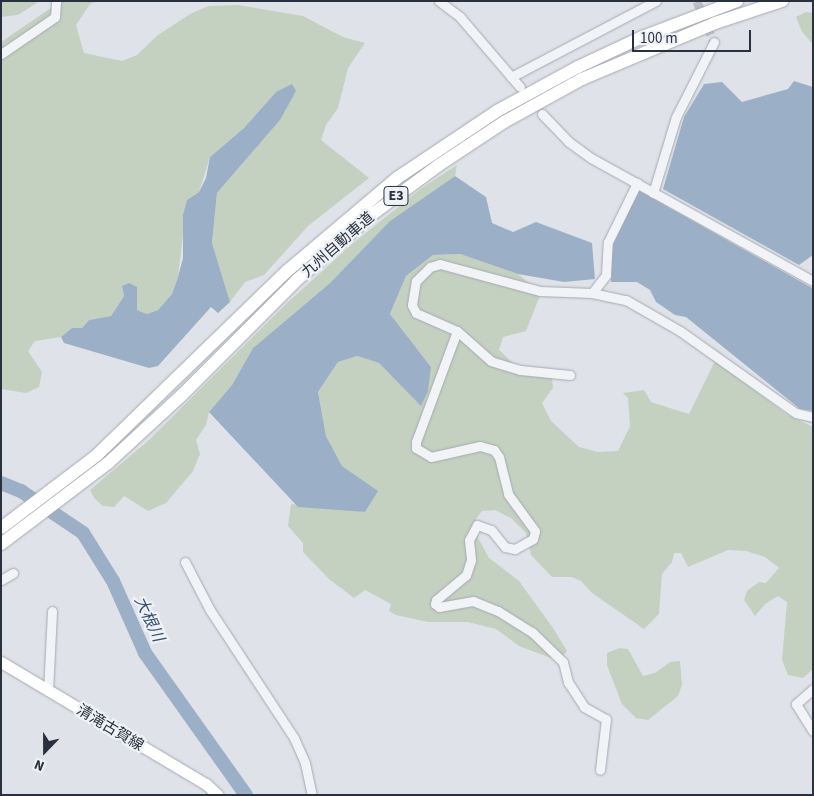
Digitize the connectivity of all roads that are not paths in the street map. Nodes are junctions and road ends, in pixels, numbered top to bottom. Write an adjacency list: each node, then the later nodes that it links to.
1 (56, 1): 7 (street)
2 (439, 1): 8 (street)
3 (656, 1): 8 (street)
4 (737, 1): 18 (highway, 九州自動車道 / E3)
5 (782, 1): 19 (highway, 九州自動車道 / E3)
6 (714, 42): 12 (street)
7 (1, 54)
8 (511, 76): 9 (street)
9 (520, 87)
10 (542, 114): 11 (street)
11 (637, 184): 12 (street); 14 (street)
12 (653, 192): 13 (street)
13 (813, 281)
14 (592, 293): 15 (street); 17 (street)
15 (456, 331): 16 (street); 28 (street)
16 (570, 375)
17 (813, 417)
18 (1, 528)
19 (1, 544)
20 (185, 562): 30 (street)
21 (13, 573): 22 (street)
22 (1, 580)
23 (52, 611): 26 (street)
24 (1, 662): 26 (main road, 清滝古賀線)
25 (813, 689): 27 (street)
26 (48, 691): 29 (main road, 清滝古賀線)
27 (813, 731)
28 (600, 770)
29 (218, 795)
30 (312, 795)

